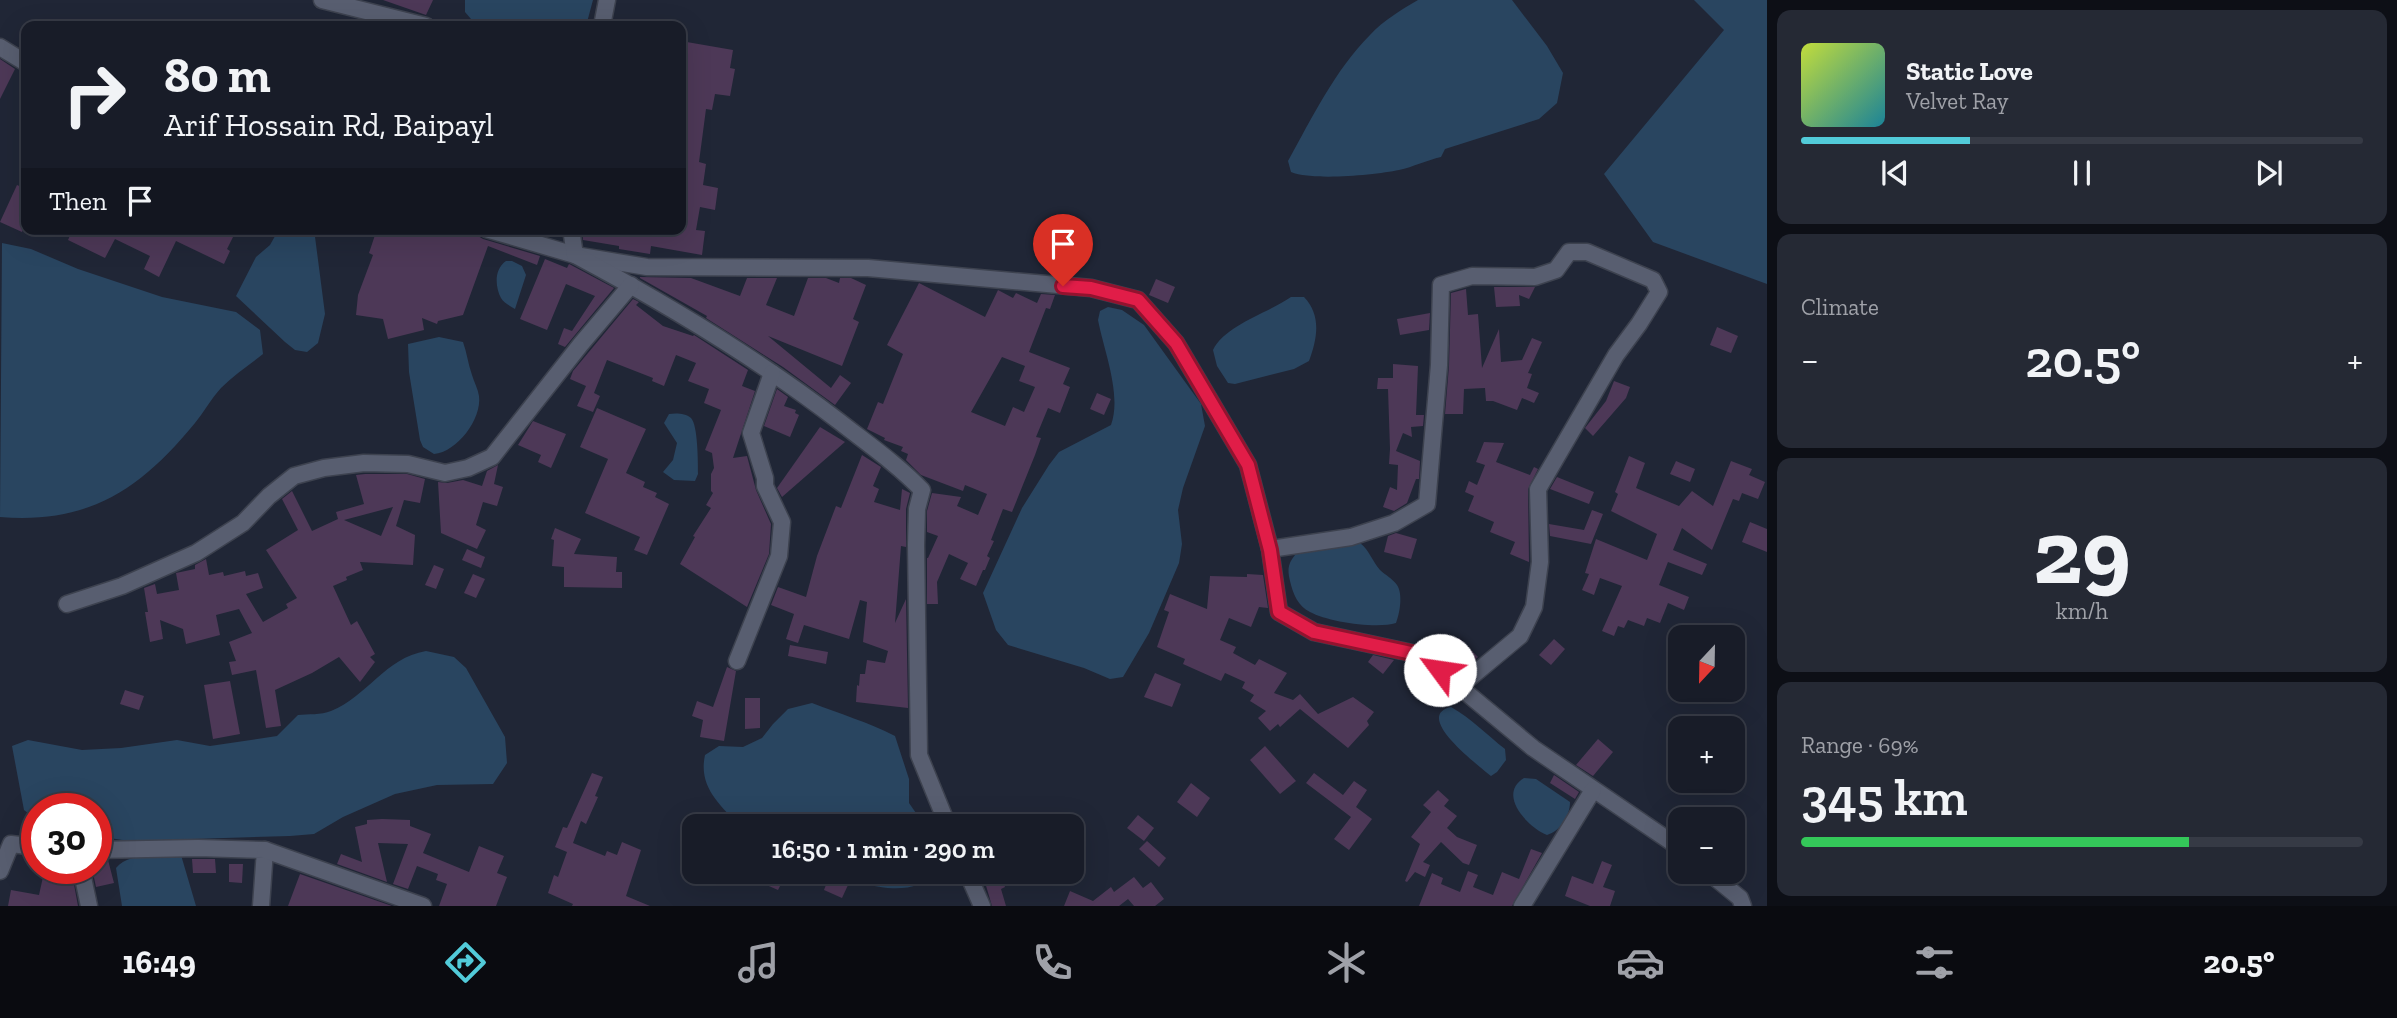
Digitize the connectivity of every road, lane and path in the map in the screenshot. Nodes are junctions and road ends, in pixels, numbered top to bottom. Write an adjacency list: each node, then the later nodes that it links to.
1 (322, 0): 3 (street)
2 (607, 0): 4 (street)
3 (406, 21)
4 (603, 21)
5 (0, 47): 6 (street)
6 (21, 60)
7 (506, 235): 9 (street)
8 (572, 235): 9 (street)
9 (575, 256): 10 (street); 12 (street)
10 (631, 285): 11 (street); 13 (street)
11 (772, 373): 14 (street); 17 (street)
12 (1270, 550): 15 (street); 15 (street)
13 (67, 604)
14 (737, 661)
15 (1460, 686): 16 (street)
16 (1593, 790): 18 (street); 30 (street)
17 (943, 814)
18 (1668, 840)
19 (6, 841): 22 (street)
20 (112, 850): 21 (street)
21 (265, 850): 27 (street); 28 (street)
22 (0, 871)
23 (84, 884): 26 (street)
24 (972, 884): 29 (street)
25 (1723, 884): 31 (street)
26 (89, 906)
27 (261, 906)
28 (423, 906)
29 (982, 906)
30 (1522, 906)
31 (1743, 906)

